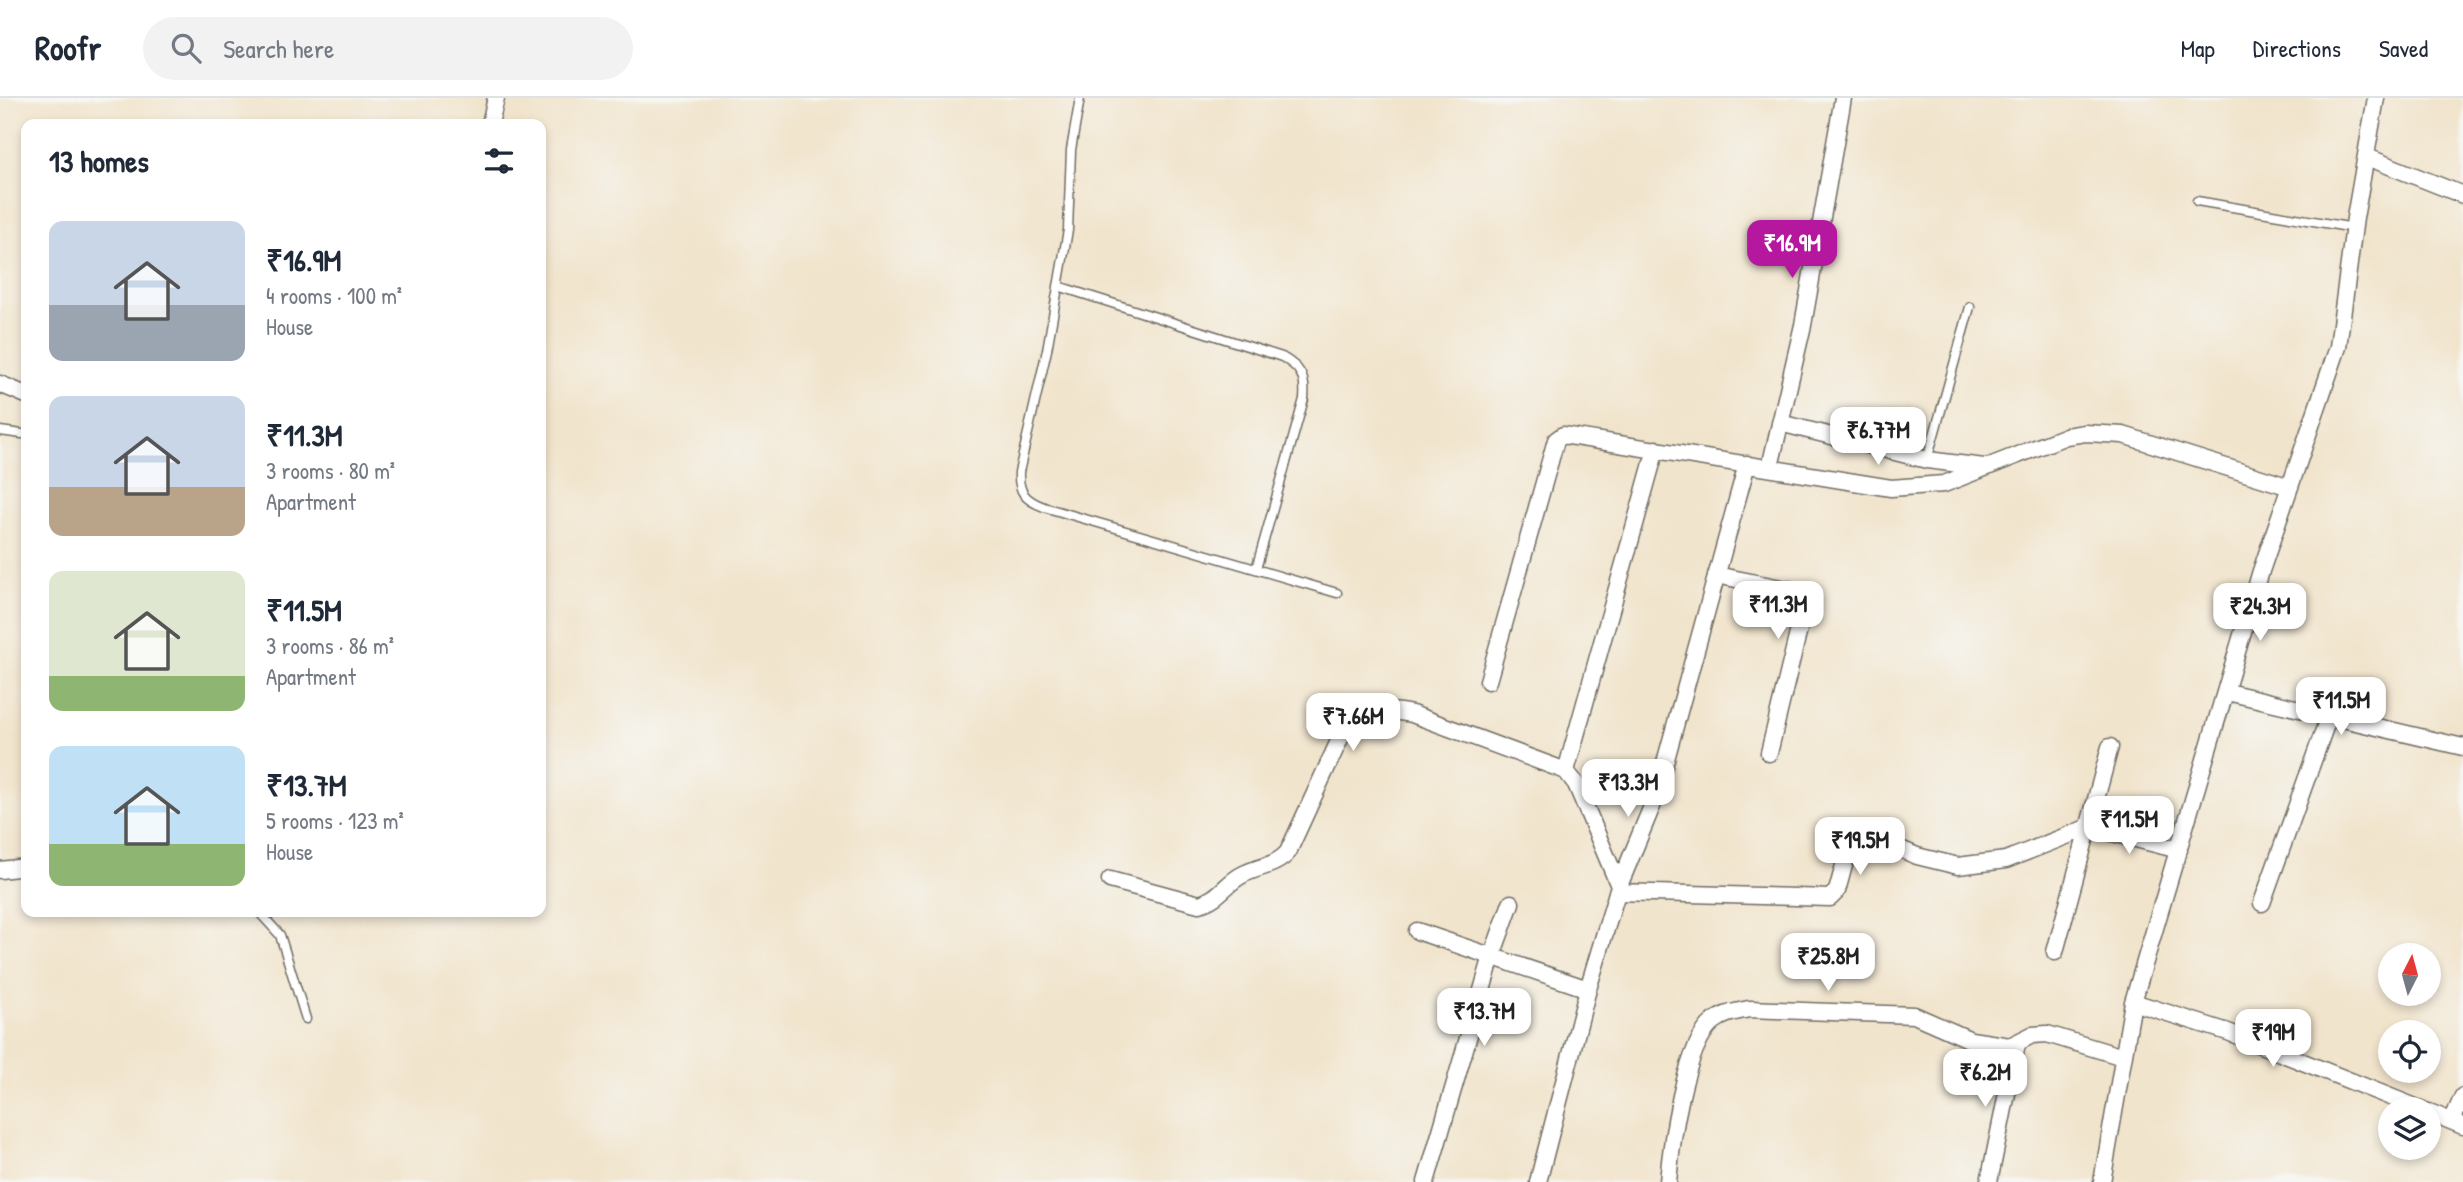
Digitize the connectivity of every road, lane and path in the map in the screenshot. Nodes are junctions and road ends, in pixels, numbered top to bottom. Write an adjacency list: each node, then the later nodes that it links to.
1 (496, 98): 5 (street)
2 (1080, 98): 10 (lane)
3 (1843, 98): 14 (street)
4 (2376, 98): 6 (street)
5 (491, 119)
6 (2367, 157): 7 (street); 9 (street)
7 (2463, 195)
8 (2197, 201): 9 (lane)
9 (2354, 228): 22 (street)
10 (1058, 286): 23 (lane); 23 (lane)
11 (1970, 307): 18 (lane)
12 (0, 384): 13 (street)
13 (21, 393)
14 (1780, 423): 18 (street); 20 (street)
15 (0, 431): 16 (lane)
16 (21, 434)
17 (1656, 449): 19 (street); 26 (street); 32 (street)
18 (1927, 460): 21 (street)
19 (1747, 464): 20 (street); 24 (street)
20 (1770, 467): 21 (street)
21 (1984, 467): 22 (street)
22 (2290, 487): 27 (street)
23 (1256, 569): 25 (lane)
24 (1716, 575): 31 (street); 38 (street)
25 (1337, 593)
26 (1488, 681)
27 (2227, 692): 28 (street); 34 (street)
28 (2329, 716): 30 (street); 40 (street)
29 (2110, 747): 33 (street)
30 (2463, 747)
31 (1769, 753)
32 (1566, 771): 37 (street); 38 (street)
33 (2089, 827): 34 (street); 38 (street); 43 (street)
34 (2179, 850): 46 (street)
35 (21, 868): 36 (street)
36 (0, 870)
37 (1110, 880)
38 (1618, 889): 45 (street)
39 (1511, 903): 44 (street)
40 (2262, 903)
41 (264, 917): 47 (lane)
42 (1417, 931): 44 (street)
43 (2055, 952)
44 (1492, 956): 45 (street); 53 (street)
45 (1588, 989): 54 (street)
46 (2133, 1002): 49 (street); 51 (street)
47 (306, 1019)
48 (2017, 1044): 49 (street); 55 (street); 56 (street)
49 (2123, 1057): 57 (street)
50 (2463, 1096): 52 (street)
51 (2390, 1097)
52 (2457, 1123)
53 (1426, 1182)
54 (1538, 1182)
55 (1668, 1182)
56 (1989, 1182)
57 (2102, 1182)

